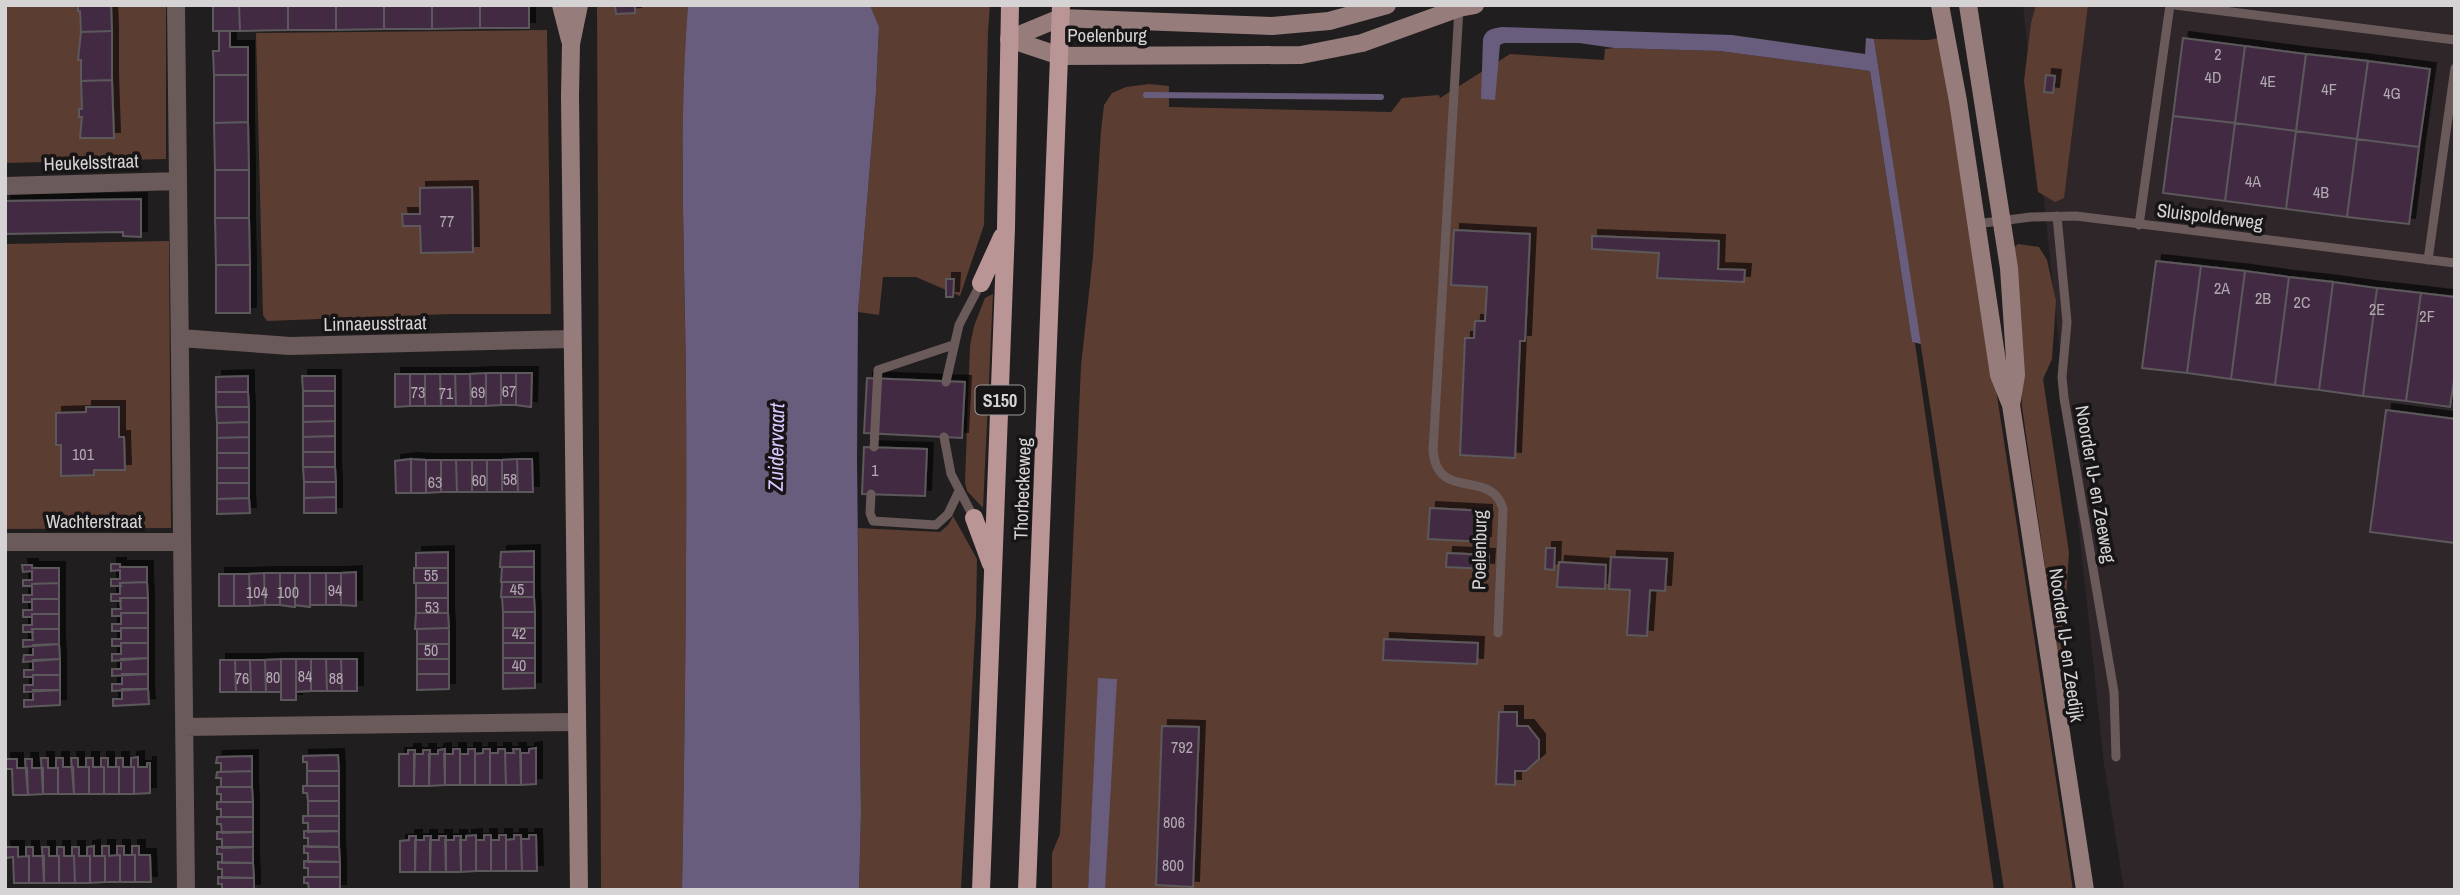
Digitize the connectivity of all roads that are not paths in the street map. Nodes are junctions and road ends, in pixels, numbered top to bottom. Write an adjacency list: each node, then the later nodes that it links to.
1 (176, 5): 16 (street)
2 (561, 5): 13 (street)
3 (579, 5): 13 (street)
4 (1010, 5): 11 (main road, Thorbeckeweg / S150)
5 (1387, 5): 10 (street, Poelenburg)
6 (1940, 5): 20 (street, Noorder IJ- en Zeedijk)
7 (1968, 5): 19 (street, Noorder IJ- en Zeedijk)
8 (2173, 5): 12 (lane, Sluispolderweg); 21 (lane, Sluispolderweg)
9 (1464, 6): 14 (street, Poelenburg); 39 (lane, Poelenburg)
10 (1060, 12): 11 (street, Poelenburg); 14 (main road, Thorbeckeweg / S150)
11 (1009, 39): 14 (street, Poelenburg); 22 (main road, Thorbeckeweg / S150)
12 (2455, 40)
13 (571, 44): 27 (street)
14 (1060, 56): 46 (main road, Thorbeckeweg / S150)
15 (2455, 68): 23 (lane)
16 (178, 181): 17 (street, Heukelsstraat); 26 (street)
17 (5, 186)
18 (2057, 216): 19 (lane); 21 (lane); 42 (lane, Noorder IJ- en Zeeweg)
19 (2001, 221): 20 (lane); 30 (street, Noorder IJ- en Zeedijk)
20 (1976, 224): 30 (street, Noorder IJ- en Zeedijk)
21 (2139, 225): 23 (lane, Sluispolderweg)
22 (1006, 228): 25 (main road); 38 (main road, Thorbeckeweg / S150)
23 (2428, 260): 24 (lane, Sluispolderweg)
24 (2455, 264)
25 (981, 283): 28 (lane)
26 (180, 338): 27 (street, Linnaeusstraat); 37 (street)
27 (571, 339): 40 (street)
28 (953, 345): 29 (lane); 32 (lane)
29 (946, 382)
30 (2011, 405): 47 (street, Noorder IJ- en Zeedijk)
31 (943, 437): 33 (lane)
32 (874, 447)
33 (959, 491): 34 (lane); 35 (lane)
34 (871, 494)
35 (974, 518): 38 (main road)
36 (5, 542): 37 (street, Wachterstraat)
37 (182, 542): 41 (street)
38 (994, 573): 45 (main road, Thorbeckeweg / S150)
39 (1498, 634)
40 (576, 722): 41 (street); 44 (street)
41 (184, 727): 43 (street)
42 (2116, 757)
43 (186, 890)
44 (579, 890)
45 (981, 890)
46 (1027, 890)
47 (2085, 890)

